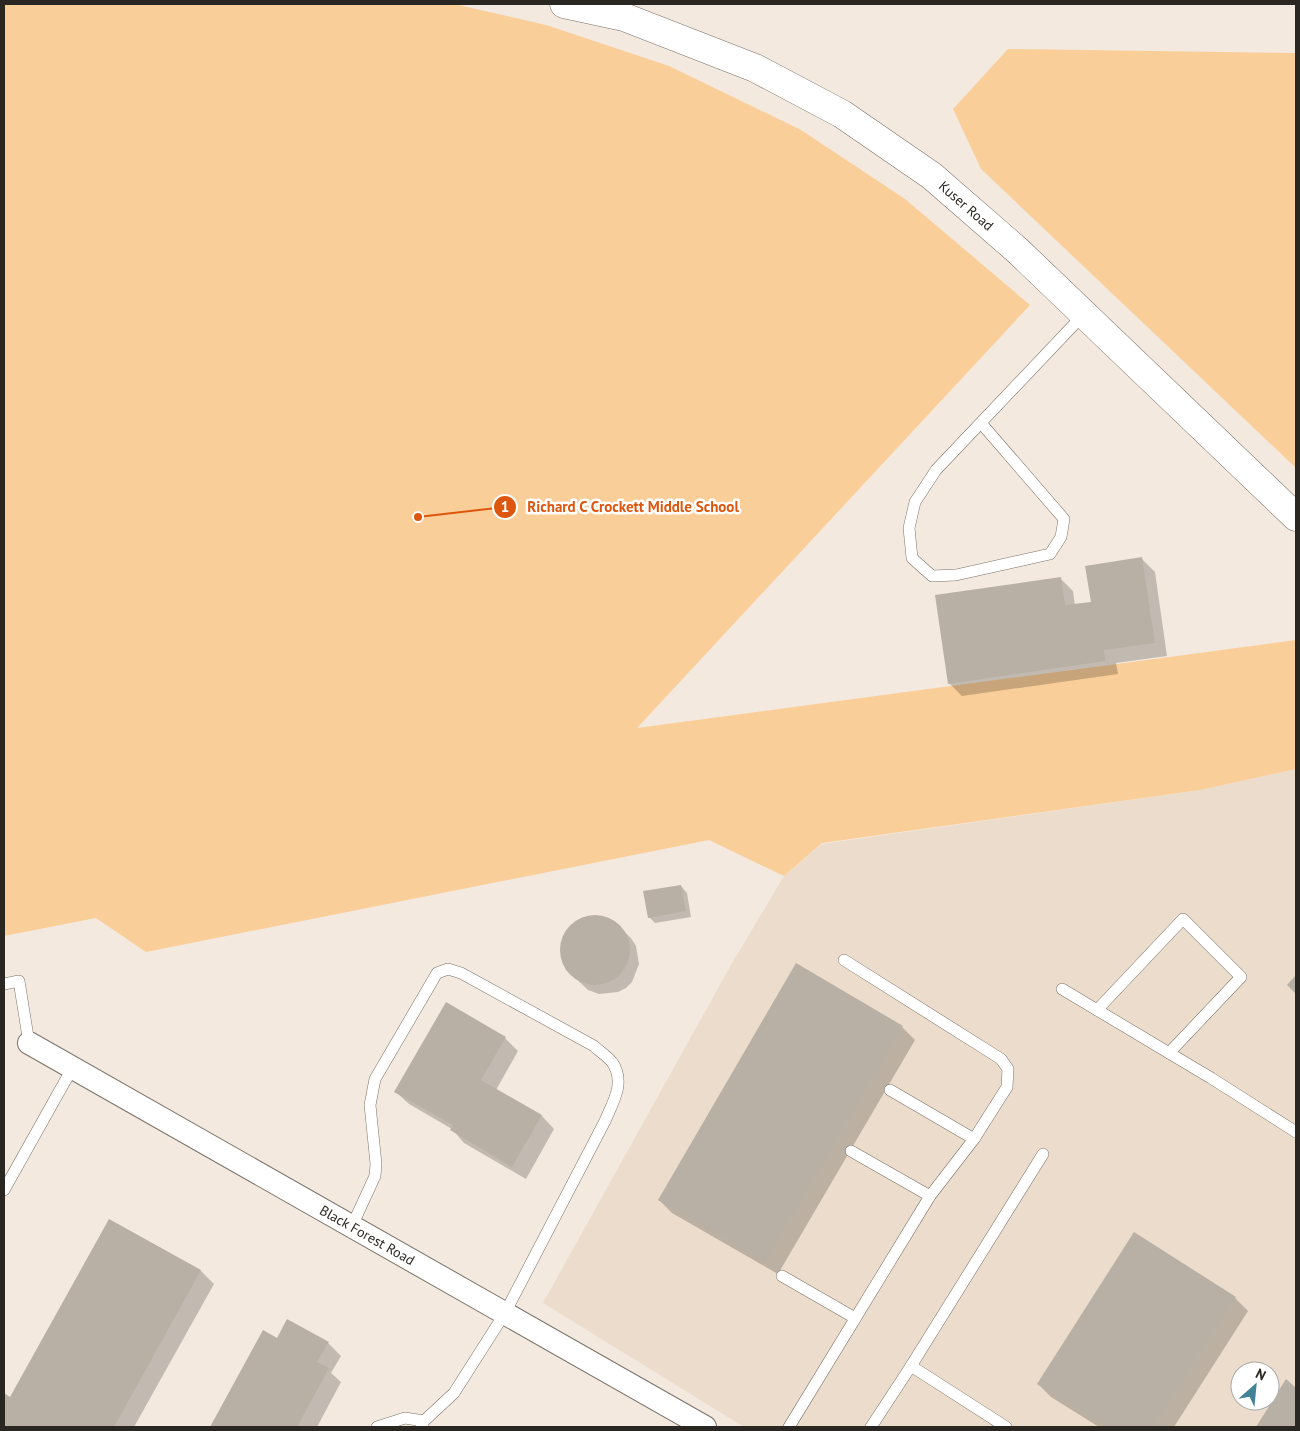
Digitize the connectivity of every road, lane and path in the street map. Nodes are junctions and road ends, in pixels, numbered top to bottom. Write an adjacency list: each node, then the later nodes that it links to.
1 (564, 4): 2 (street, Kuser Road)
2 (1084, 314): 3 (lane); 4 (street, Kuser Road)
3 (981, 423): 3 (lane)
4 (1296, 517)
5 (844, 960): 14 (lane)
6 (4, 984): 9 (lane)
7 (1062, 989): 8 (lane)
8 (1097, 1010): 10 (lane); 10 (lane)
9 (29, 1042): 11 (street, Black Forest Road)
10 (1169, 1053): 13 (lane)
11 (73, 1067): 17 (lane); 19 (street, Black Forest Road)
12 (890, 1090): 14 (lane)
13 (1296, 1132)
14 (974, 1139): 18 (lane)
15 (851, 1150): 18 (lane)
16 (1043, 1154): 23 (lane)
17 (4, 1190)
18 (930, 1196): 22 (lane)
19 (352, 1226): 21 (street, Black Forest Road); 21 (lane)
20 (782, 1276): 22 (lane)
21 (505, 1313): 24 (lane); 26 (street, Black Forest Road)
22 (855, 1318): 27 (lane)
23 (911, 1366): 28 (lane); 29 (lane)
24 (423, 1424): 25 (lane)
25 (377, 1427)
26 (705, 1427)
27 (789, 1427)
28 (871, 1427)
29 (1006, 1427)

